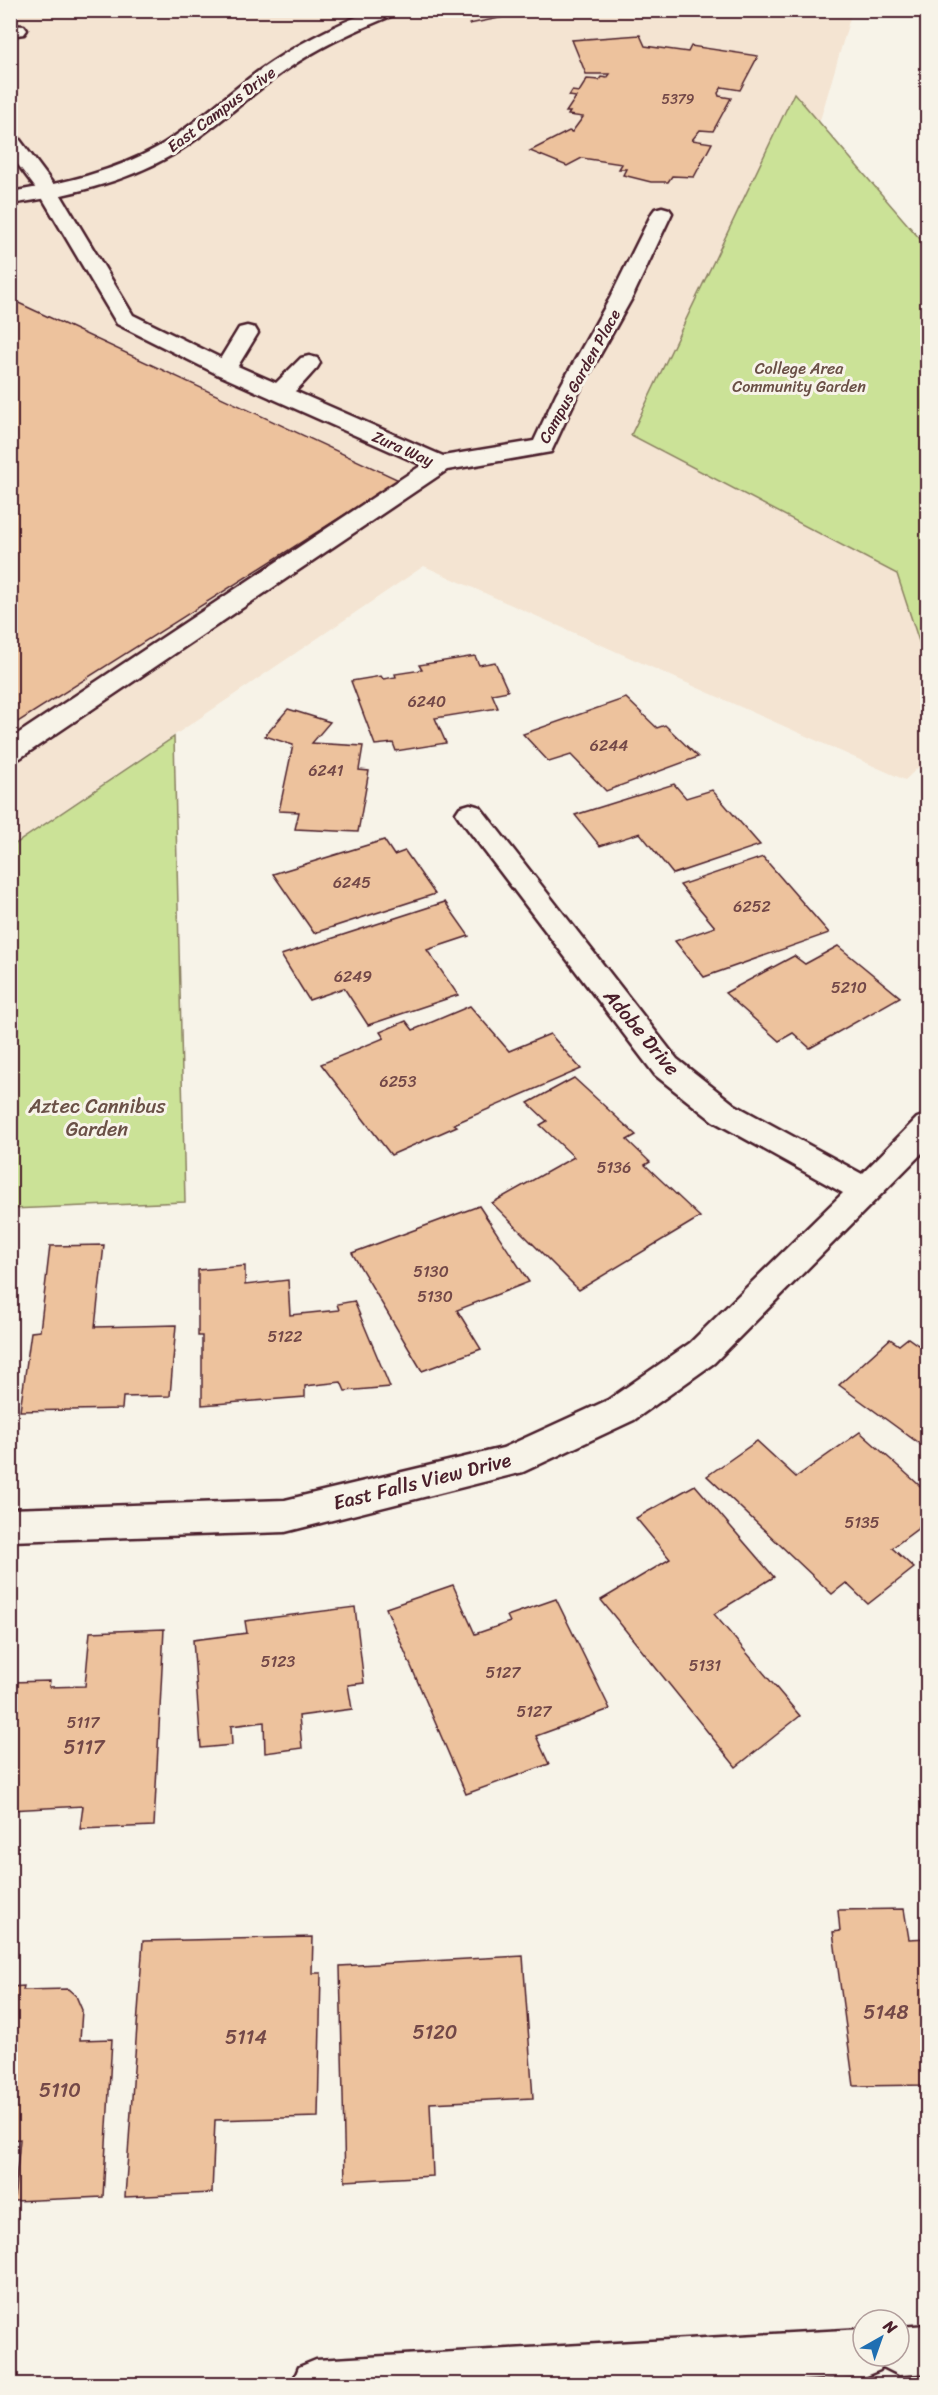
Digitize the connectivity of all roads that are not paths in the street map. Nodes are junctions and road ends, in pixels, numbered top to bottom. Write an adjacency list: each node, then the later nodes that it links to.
1 (390, 10): 3 (street, East Campus Drive)
2 (10, 140): 3 (street, Zura Way)
3 (50, 192): 4 (street, East Campus Drive); 8 (street, Zura Way)
4 (10, 198)
5 (662, 213): 10 (street, Campus Garden Place)
6 (247, 333): 8 (street)
7 (309, 363): 9 (street)
8 (225, 369): 9 (street, Zura Way)
9 (279, 393): 10 (street, Zura Way)
10 (440, 464): 11 (street, Zura Way)
11 (10, 752)
12 (470, 813): 14 (street, Adobe Drive)
13 (927, 1126): 14 (street, East Falls View Drive)
14 (866, 1191): 15 (street, East Falls View Drive)
15 (10, 1525)
16 (927, 2349): 17 (street)
17 (911, 2350)
18 (851, 2354): 19 (street)
19 (316, 2385)

